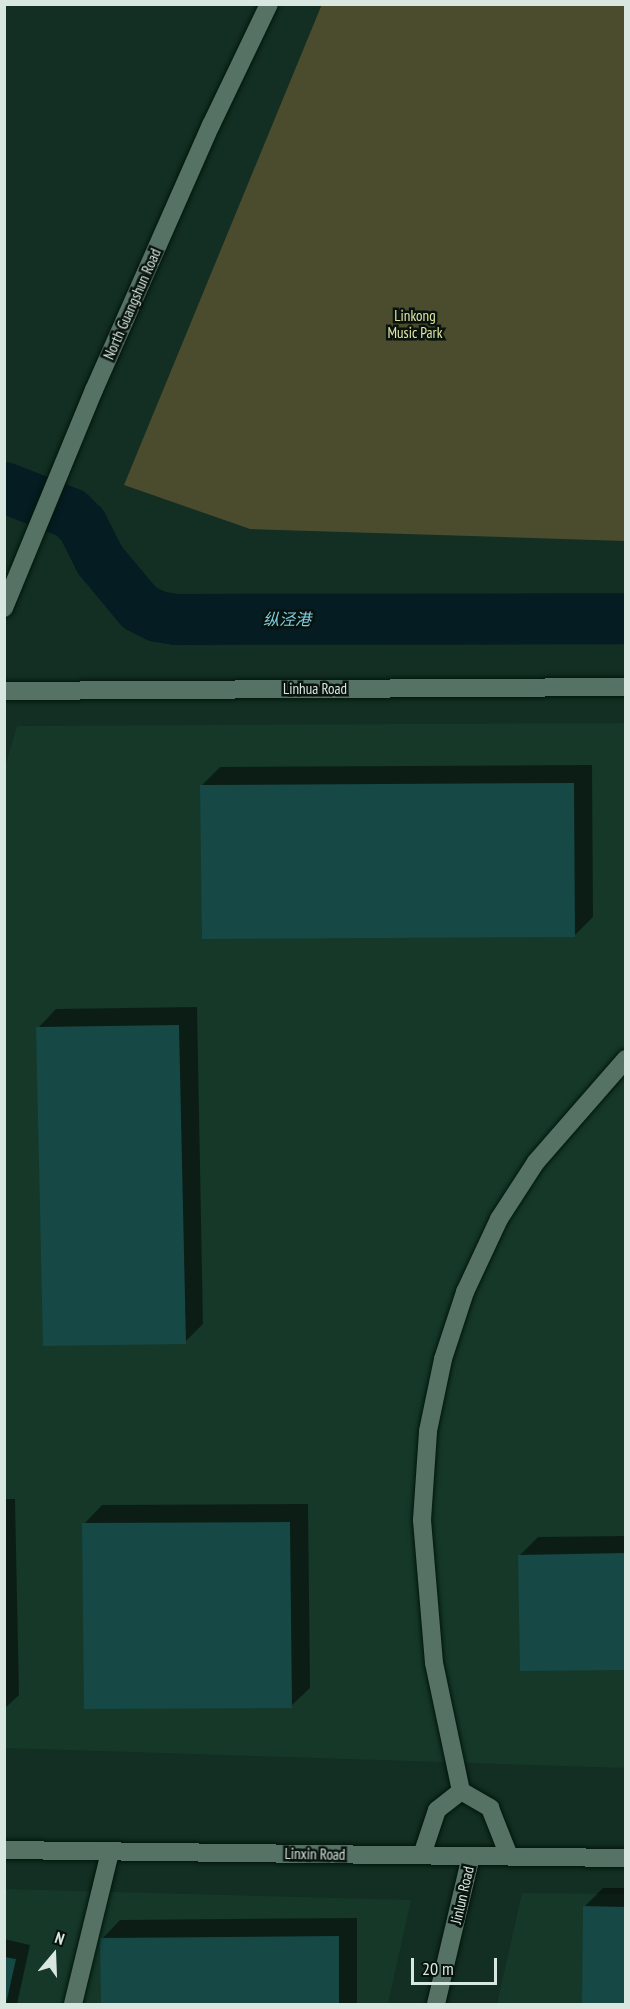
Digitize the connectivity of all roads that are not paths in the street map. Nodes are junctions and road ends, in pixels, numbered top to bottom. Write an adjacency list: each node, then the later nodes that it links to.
1 (269, 4): 2 (street, North Guangshun Road)
2 (4, 608)
3 (624, 690): 4 (street, Linhua Road)
4 (4, 691)
5 (626, 1059): 6 (street)
6 (461, 1791): 9 (street); 11 (street)
7 (4, 1850): 8 (street, Linxin Road)
8 (110, 1852): 9 (street, Linxin Road); 13 (street)
9 (422, 1855): 10 (street, Linxin Road)
10 (471, 1856): 11 (street, Linxin Road); 14 (street, Jinlun Road)
11 (509, 1856): 12 (street, Linxin Road)
12 (626, 1858)
13 (73, 2004)
14 (436, 2004)

